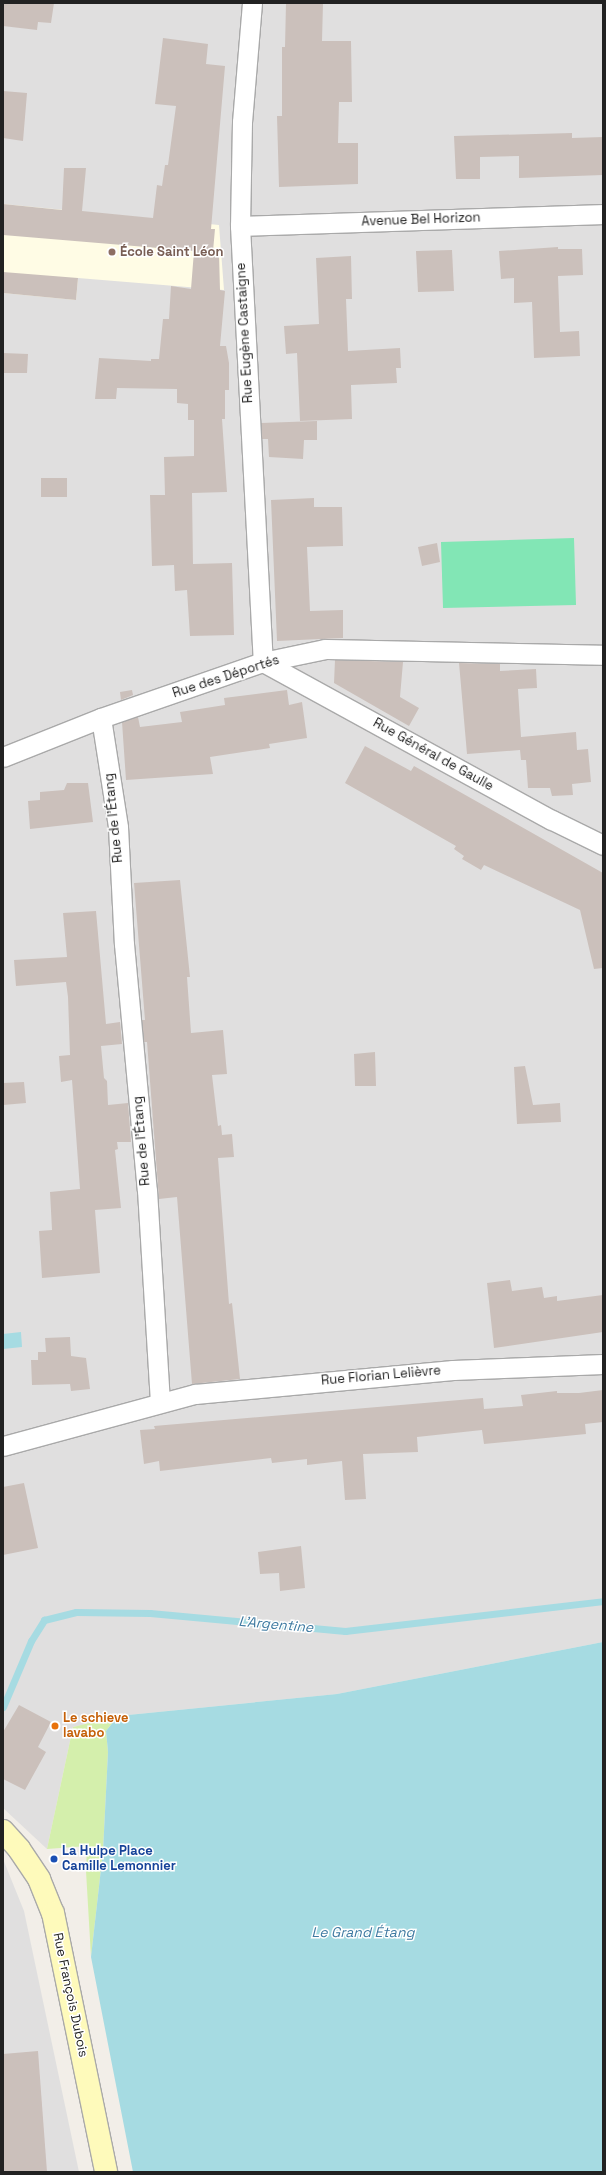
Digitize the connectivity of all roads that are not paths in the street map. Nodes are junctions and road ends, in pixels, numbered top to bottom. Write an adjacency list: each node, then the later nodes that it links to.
1 (252, 3): 3 (street, Rue Eugène Castaigne)
2 (603, 214): 3 (street, Avenue Bel Horizon)
3 (240, 226): 5 (street, Rue Eugène Castaigne)
4 (603, 655): 5 (street, Rue des Déportés)
5 (263, 662): 6 (street, Rue des Déportés); 8 (street, Rue Général de Gaulle)
6 (101, 718): 7 (street, Rue des Déportés); 10 (street, Rue de l'Étang)
7 (3, 757)
8 (603, 845)
9 (603, 1364): 10 (street, Rue Florian Lelièvre)
10 (160, 1402): 11 (street)
11 (3, 1446)
12 (3, 1831): 13 (main road, Rue François Dubois)
13 (106, 2172)

